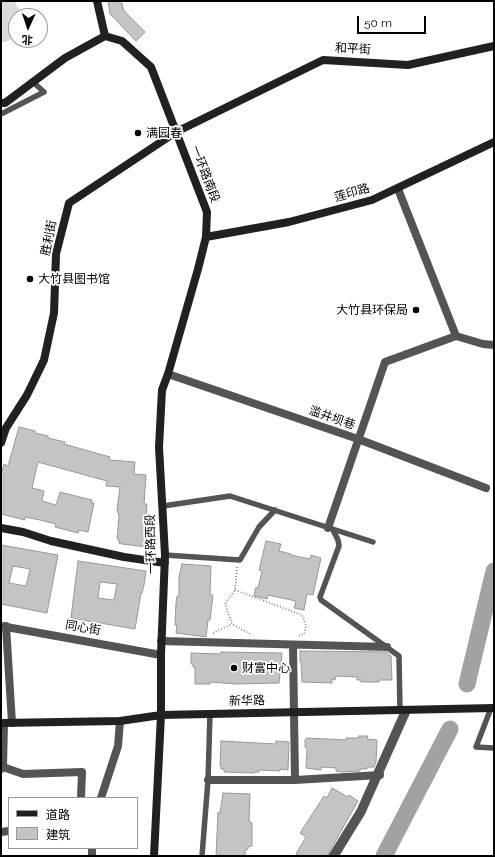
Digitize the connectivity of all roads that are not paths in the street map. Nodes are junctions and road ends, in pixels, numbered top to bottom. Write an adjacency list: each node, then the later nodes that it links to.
1 (97, 1): 2 (street)
2 (105, 36): 4 (street); 7 (street, 一环路南段)
3 (494, 46): 7 (street, 和平街)
4 (34, 82): 5 (street); 6 (lane)
5 (1, 103)
6 (1, 114)
7 (176, 132): 10 (street, 一环路南段); 14 (street, 胜利街)
8 (494, 142): 9 (street, 莲印路)
9 (398, 189): 10 (street, 莲印路); 11 (street)
10 (206, 237): 13 (street, 一环路西段)
11 (456, 336): 12 (street); 15 (street)
12 (494, 345)
13 (168, 374): 15 (street, 滥井坝巷); 18 (street, 一环路西段)
14 (3, 427): 16 (street, 胜利街)
15 (358, 439): 17 (street, 滥井坝巷); 21 (street)
16 (1, 442)
17 (486, 488)
18 (163, 506): 19 (lane); 23 (street, 一环路西段)
19 (275, 510): 21 (lane); 23 (lane)
20 (1, 528): 23 (street)
21 (330, 529): 22 (lane); 27 (lane)
22 (373, 542)
23 (165, 559): 25 (street, 一环路西段)
24 (4, 626): 28 (street, 同心街); 35 (street)
25 (161, 641): 26 (street); 28 (street, 一环路西段)
26 (293, 645): 27 (street); 31 (street)
27 (387, 648): 30 (lane)
28 (160, 654): 33 (street, 一环路西段)
29 (492, 708): 30 (street, 新华路); 36 (lane)
30 (404, 710): 31 (street, 新华路); 38 (lane)
31 (293, 712): 32 (street, 新华路); 40 (street)
32 (210, 714): 33 (street, 新华路); 39 (lane)
33 (161, 715): 34 (street, 新华路); 43 (street, 一环路西段)
34 (120, 721): 35 (street, 新华路); 42 (street)
35 (6, 723): 37 (street)
36 (494, 748)
37 (2, 768): 41 (street)
38 (377, 775): 40 (street); 45 (lane); 46 (lane)
39 (208, 780): 40 (street); 44 (lane)
40 (295, 780)
41 (80, 797)
42 (101, 797)
43 (154, 856)
44 (202, 856)
45 (331, 856)
46 (336, 856)

